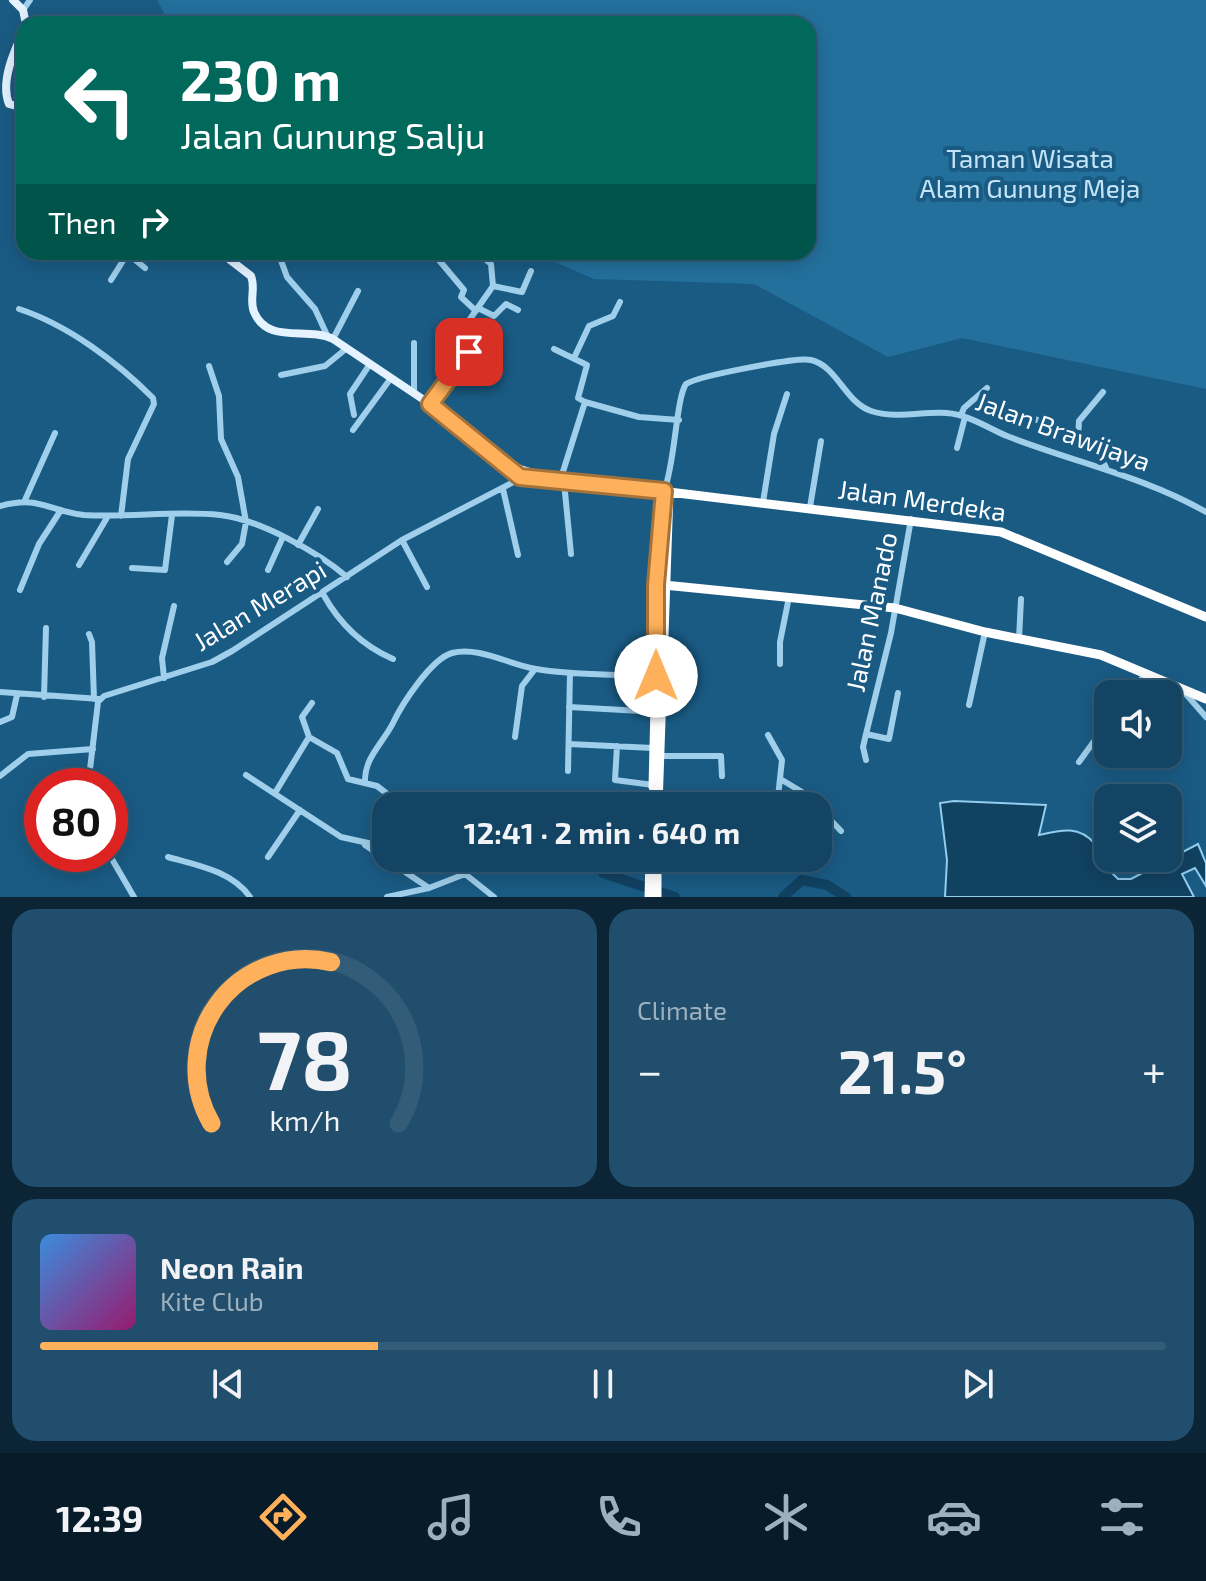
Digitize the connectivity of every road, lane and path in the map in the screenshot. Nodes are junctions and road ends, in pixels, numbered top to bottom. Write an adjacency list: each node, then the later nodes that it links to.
1 (13, 0): 3 (main road)
2 (30, 0): 3 (street)
3 (23, 10): 4 (main road)
4 (24, 16)
5 (16, 45): 6 (main road)
6 (16, 106)
7 (124, 260): 15 (street)
8 (139, 260): 13 (street)
9 (230, 260): 22 (main road)
10 (281, 260): 22 (street)
11 (440, 260): 20 (street)
12 (486, 260): 16 (street)
13 (145, 268)
14 (531, 271): 16 (street)
15 (111, 280)
16 (493, 286): 20 (street)
17 (358, 291): 22 (street)
18 (620, 302): 26 (street)
19 (19, 309): 60 (street)
20 (477, 310): 21 (street); 36 (street)
21 (518, 310)
22 (330, 337): 24 (main road)
23 (414, 343): 33 (street)
24 (347, 348): 27 (main road); 29 (street)
25 (554, 349): 26 (street)
26 (574, 358): 35 (street)
27 (370, 364): 30 (main road); 38 (street)
28 (209, 366): 62 (street)
29 (281, 375)
30 (391, 378): 33 (main road); 41 (street)
31 (987, 388): 39 (street)
32 (1103, 392): 43 (street)
33 (414, 394): 36 (main road)
34 (787, 394): 52 (street)
35 (585, 402): 40 (street); 48 (street)
36 (430, 404): 47 (main road)
37 (1015, 412): 43 (street)
38 (354, 415)
39 (963, 416): 40 (street, Jalan Brawijaya); 45 (street); 46 (street, Jalan Brawijaya)
40 (679, 420): 50 (street, Jalan Brawijaya)
41 (353, 430)
42 (55, 433): 51 (street)
43 (1078, 439): 46 (street)
44 (821, 441): 54 (street)
45 (957, 448)
46 (1107, 470): 57 (street, Jalan Brawijaya)
47 (521, 474): 48 (main road); 49 (street, Jalan Merapi)
48 (562, 482): 50 (main road); 66 (street)
49 (506, 488): 64 (street, Jalan Merapi); 67 (street)
50 (667, 491): 52 (highway, Jalan Merdeka); 73 (highway); 100 (highway)
51 (25, 500): 53 (street); 56 (street)
52 (763, 502): 54 (highway, Jalan Merdeka)
53 (0, 506)
54 (810, 507): 61 (highway, Jalan Merdeka)
55 (318, 509): 65 (street)
56 (61, 510): 59 (street); 75 (street)
57 (1206, 512)
58 (172, 515): 60 (street); 62 (street); 70 (street)
59 (108, 516): 60 (street); 69 (street)
60 (121, 516)
61 (911, 519): 80 (street, Jalan Manado); 81 (highway, Jalan Merdeka)
62 (246, 522): 63 (street); 68 (street)
63 (282, 539): 65 (street); 71 (street)
64 (402, 540): 72 (street, Jalan Merapi); 74 (street)
65 (298, 545): 72 (street)
66 (571, 554)
67 (518, 555)
68 (227, 562)
69 (79, 565)
70 (132, 568)
71 (268, 570)
72 (347, 577): 76 (street, Jalan Merapi)
73 (664, 585): 77 (highway); 100 (highway)
74 (427, 587)
75 (20, 590)
76 (323, 594): 86 (street); 92 (street, Jalan Merapi)
77 (789, 595): 80 (highway); 87 (street)
78 (1021, 599): 85 (street)
79 (174, 606): 92 (street)
80 (895, 608): 83 (highway); 107 (street, Jalan Manado)
81 (1206, 617)
82 (46, 628): 97 (street)
83 (985, 632): 85 (highway); 102 (street)
84 (89, 634): 98 (street)
85 (1019, 639): 90 (highway)
86 (393, 659)
87 (780, 664)
88 (535, 669): 89 (street); 110 (street); 124 (street)
89 (570, 673): 91 (street); 103 (street)
90 (1146, 673): 93 (street); 99 (highway)
91 (641, 676)
92 (164, 678): 98 (street, Jalan Merapi)
93 (1141, 680)
94 (0, 692): 96 (street)
95 (898, 693): 107 (street)
96 (17, 695): 97 (street); 106 (street)
97 (44, 697): 98 (street)
98 (97, 699): 114 (street)
99 (1198, 699): 105 (street)
100 (658, 700): 115 (highway)
101 (312, 703): 109 (street)
102 (969, 705)
103 (569, 707): 104 (street); 112 (street)
104 (641, 711)
105 (1206, 717)
106 (0, 722)
107 (866, 734): 116 (street, Jalan Manado)
108 (768, 735): 123 (street)
109 (309, 737): 124 (street); 130 (street)
110 (515, 737)
111 (1094, 740): 117 (street)
112 (569, 744): 113 (street); 119 (street)
113 (617, 746): 115 (street); 125 (street)
114 (93, 749): 118 (street); 121 (street)
115 (657, 752): 122 (street); 125 (highway); 128 (highway)
116 (866, 760)
117 (1079, 762)
118 (90, 768)
119 (568, 771)
120 (246, 775): 130 (street)
121 (0, 776)
122 (722, 776)
123 (782, 780): 129 (street); 132 (street)
124 (365, 782): 126 (street)
125 (653, 785): 127 (highway)
126 (385, 792)
127 (654, 792)
128 (656, 792)
129 (780, 792)
130 (275, 793): 131 (street)
131 (300, 810): 133 (street); 136 (street)
132 (841, 831)
133 (362, 843): 134 (street); 143 (street)
134 (372, 845)
135 (168, 857): 145 (street)
136 (268, 857)
137 (119, 872): 144 (street)
138 (462, 872): 141 (street)
139 (652, 872): 142 (highway)
140 (655, 872): 142 (highway)
141 (465, 874): 143 (street); 147 (street)
142 (654, 881): 148 (highway); 149 (highway)
143 (429, 888): 146 (street)
144 (134, 897)
145 (250, 897)
146 (387, 897)
147 (494, 897)
148 (649, 897)
149 (657, 897)

